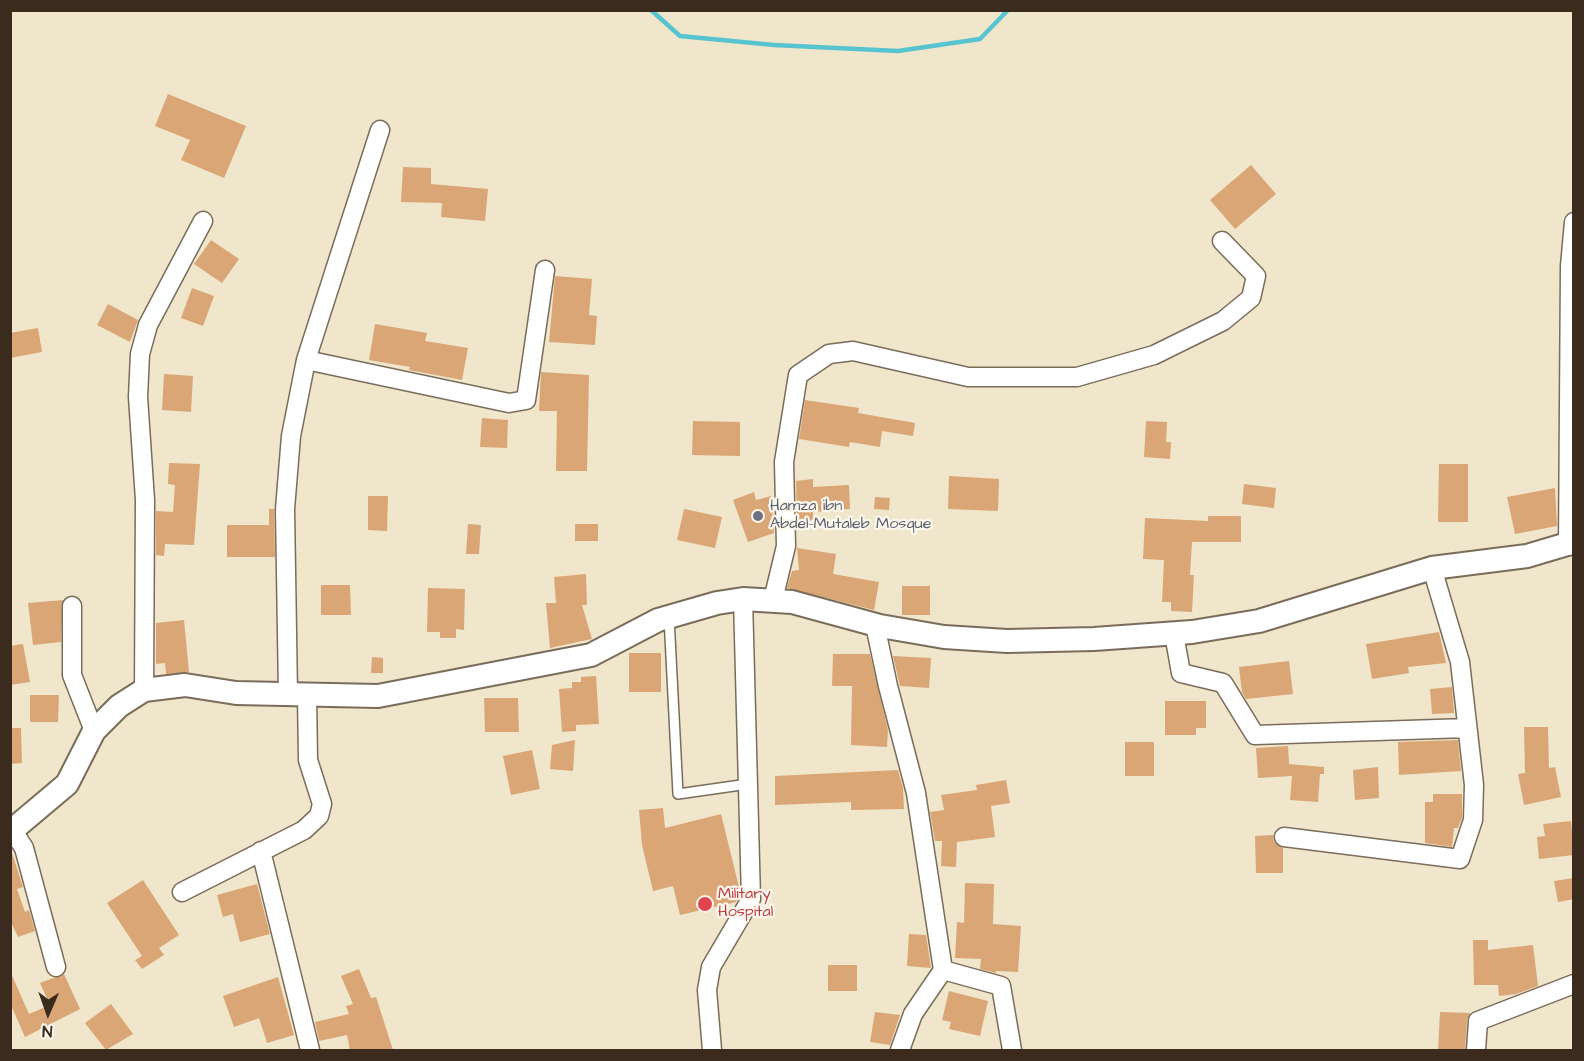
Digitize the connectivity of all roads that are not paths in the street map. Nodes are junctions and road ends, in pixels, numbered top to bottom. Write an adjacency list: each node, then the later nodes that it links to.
1 (380, 130): 6 (street)
2 (203, 221): 15 (street)
3 (1574, 222): 7 (street)
4 (1222, 241): 10 (street)
5 (545, 270): 6 (street)
6 (306, 360): 16 (street)
7 (1571, 544): 8 (street)
8 (1432, 568): 14 (street); 17 (street)
9 (743, 599): 10 (street); 12 (street); 19 (street)
10 (773, 600): 13 (street)
11 (72, 606): 18 (street)
12 (669, 617): 16 (street); 19 (lane)
13 (875, 625): 14 (street); 25 (street)
14 (1174, 634): 17 (street)
15 (144, 690): 16 (street); 18 (street)
16 (297, 695): 22 (street)
17 (1467, 728): 21 (street)
18 (94, 732): 20 (street)
19 (748, 784): 28 (street)
20 (12, 832): 24 (street)
21 (1284, 837)
22 (261, 851): 23 (street); 27 (street)
23 (182, 892)
24 (56, 967)
25 (943, 970): 29 (street); 30 (street)
26 (1574, 984): 31 (street)
27 (310, 1050)
28 (712, 1050)
29 (900, 1050)
30 (1012, 1050)
31 (1476, 1050)

